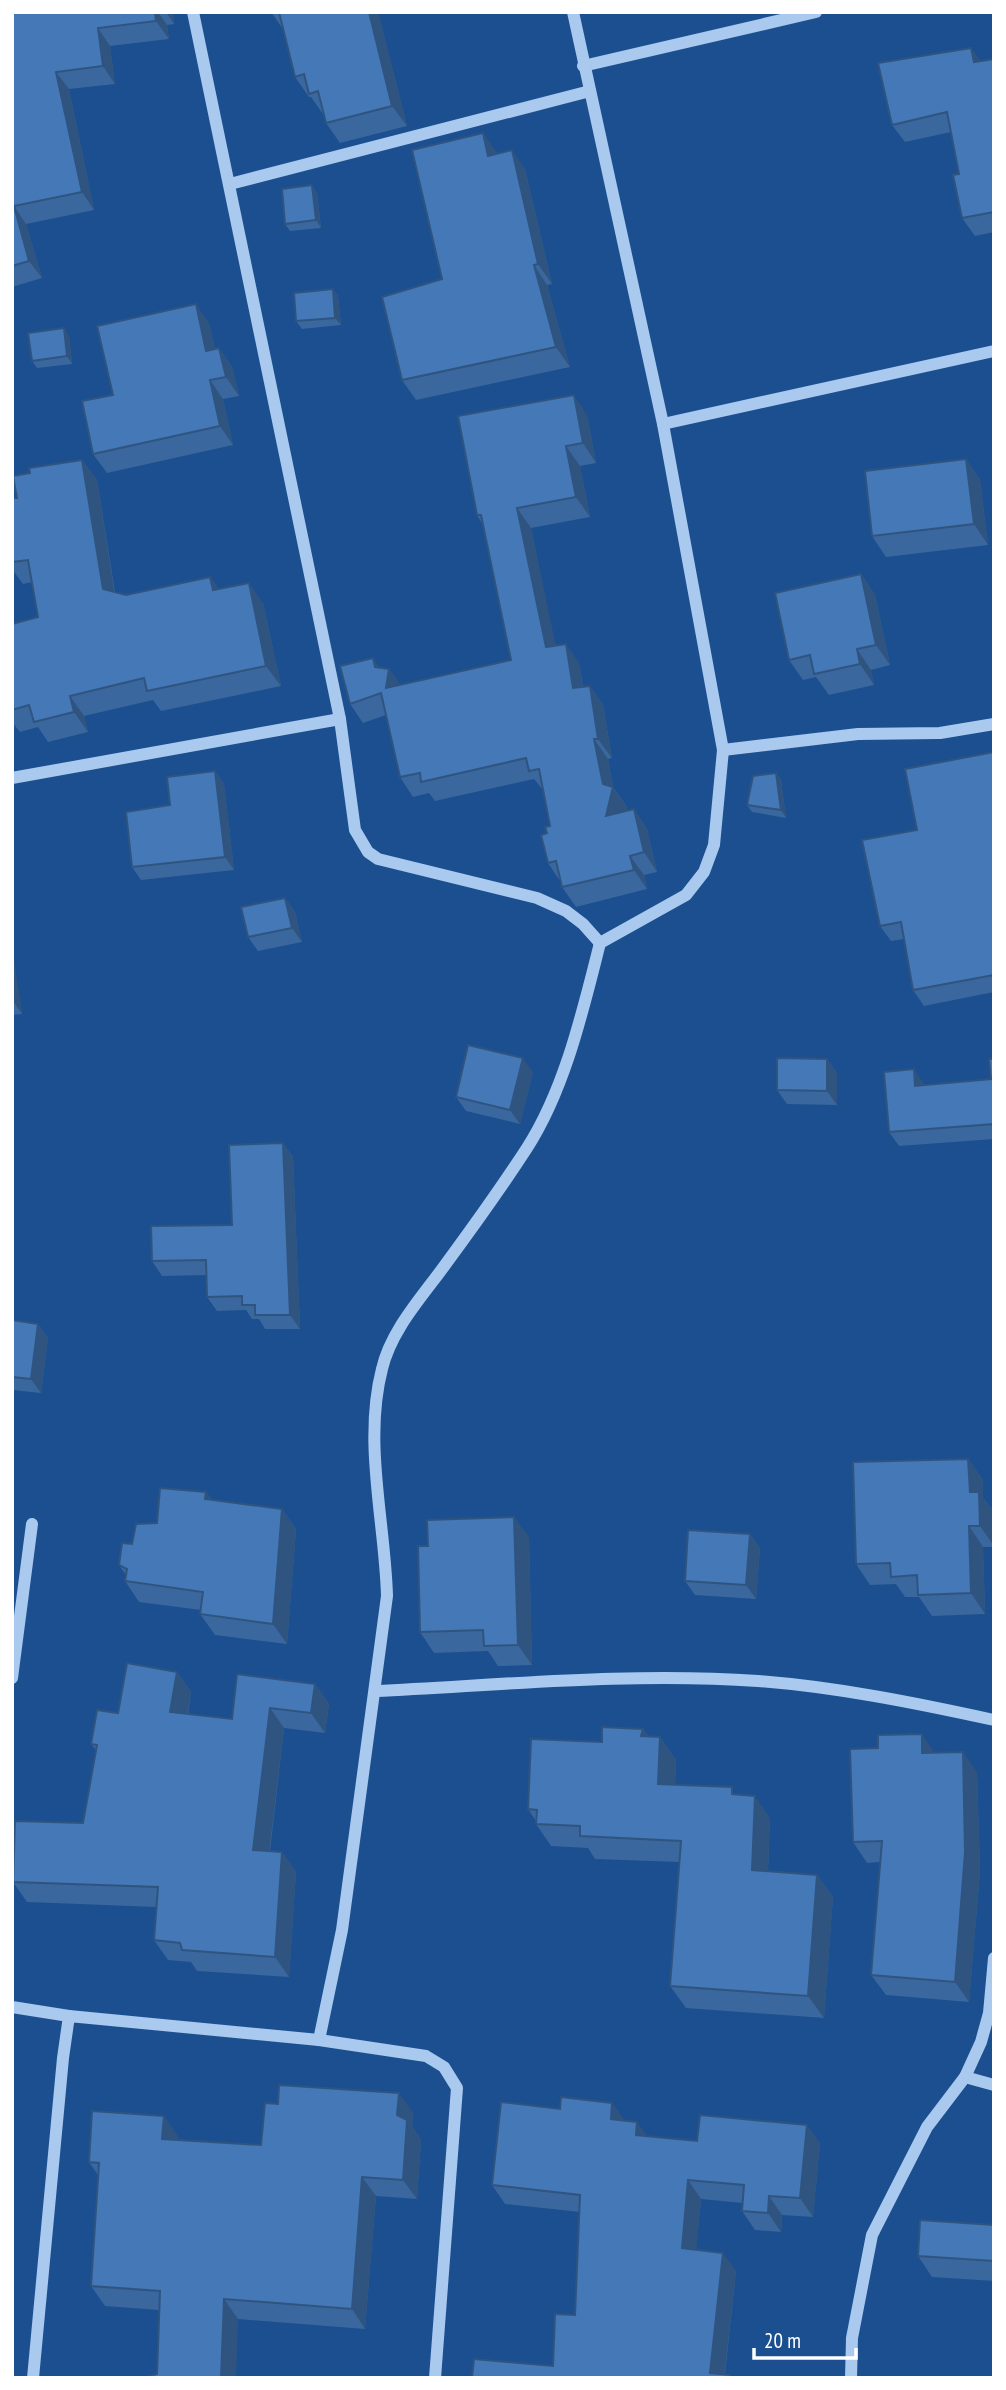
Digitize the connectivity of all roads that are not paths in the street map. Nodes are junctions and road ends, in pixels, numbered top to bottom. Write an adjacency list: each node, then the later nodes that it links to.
1 (193, 12): 6 (street)
2 (573, 12): 4 (street)
3 (816, 12): 4 (street)
4 (583, 66): 5 (street)
5 (590, 91): 6 (street); 8 (street)
6 (230, 184): 9 (street)
7 (994, 351): 8 (street)
8 (663, 424): 11 (street)
9 (340, 719): 12 (street); 13 (street)
10 (994, 724): 11 (street)
11 (723, 750): 13 (street)
12 (12, 778)
13 (600, 943): 16 (street)
14 (32, 1524): 15 (street)
15 (12, 1678)
16 (376, 1692): 17 (street); 21 (street)
17 (994, 1720)
18 (994, 1958): 22 (street)
19 (12, 2007): 20 (street)
20 (69, 2016): 21 (street); 24 (street)
21 (319, 2040): 25 (street)
22 (965, 2077): 23 (street); 26 (street)
23 (994, 2085)
24 (33, 2378)
25 (435, 2378)
26 (851, 2378)

